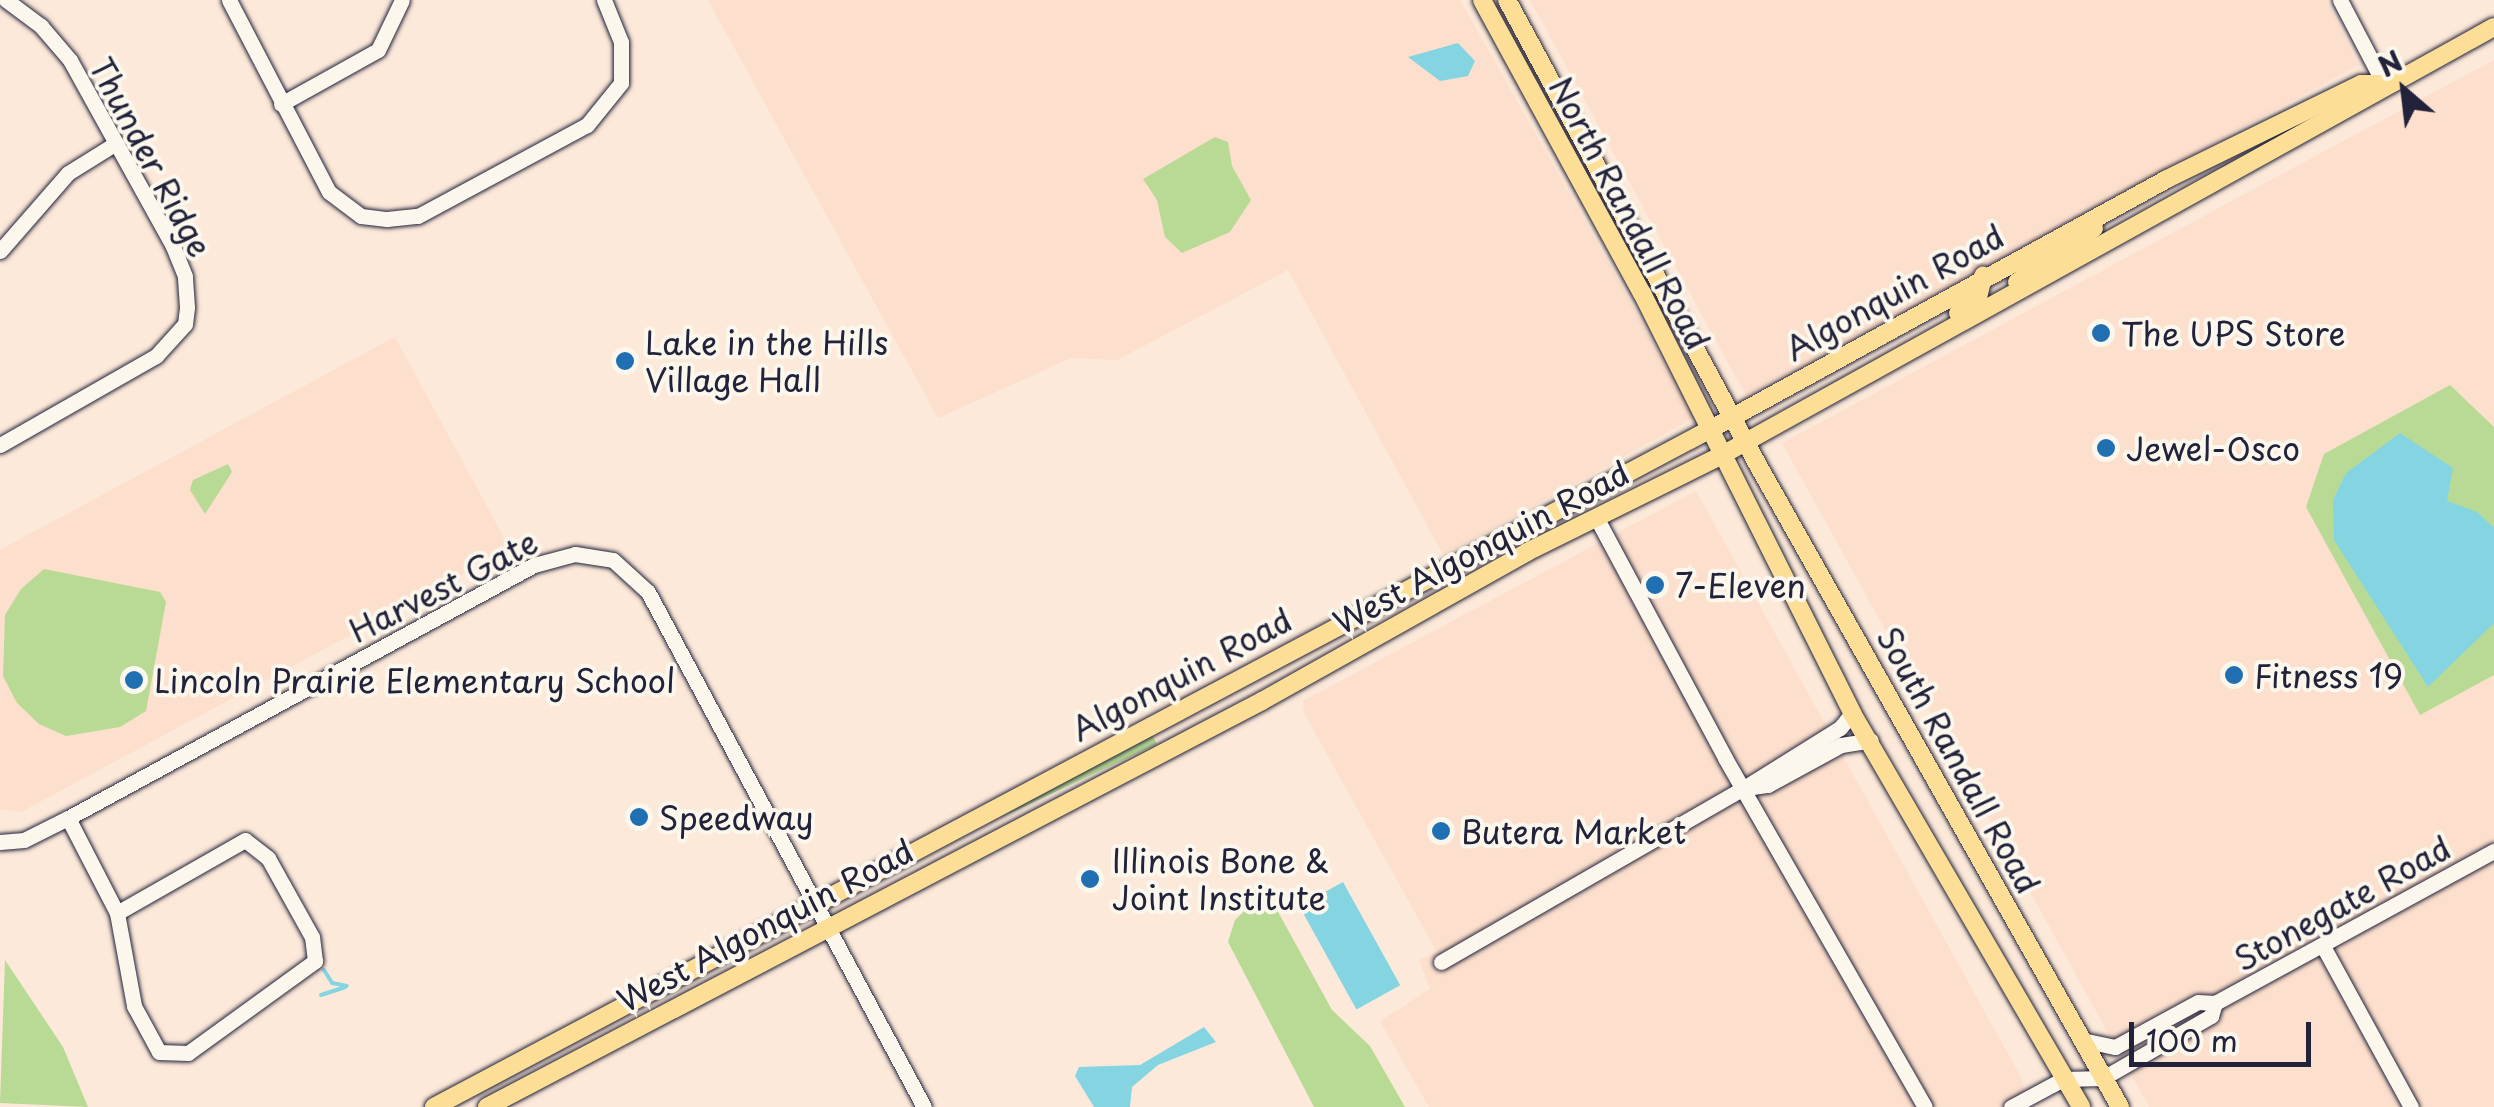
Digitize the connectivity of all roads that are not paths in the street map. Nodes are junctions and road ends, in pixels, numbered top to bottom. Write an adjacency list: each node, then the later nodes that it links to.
1 (6, 0): 11 (street, Thunder Ridge)
2 (228, 0): 10 (street)
3 (402, 0): 10 (street)
4 (604, 0): 10 (street)
5 (1482, 0): 18 (main road, North Randall Road)
6 (1507, 0): 17 (main road, North Randall Road)
7 (2340, 0): 9 (street)
8 (2494, 27): 9 (main road, West Algonquin Road)
9 (2384, 84): 12 (main road, Algonquin Road); 15 (main road, West Algonquin Road)
10 (280, 104)
11 (114, 145): 13 (street); 20 (street, Thunder Ridge)
12 (2128, 199): 14 (main road, Algonquin Road); 15 (main road)
13 (0, 251)
14 (1983, 276): 16 (main road); 17 (main road, Algonquin Road)
15 (1996, 304): 16 (main road, West Algonquin Road)
16 (1882, 366): 19 (main road, West Algonquin Road)
17 (1732, 417): 18 (main road, Algonquin Road); 19 (main road, North Randall Road)
18 (1711, 429): 21 (main road, North Randall Road); 29 (main road, Algonquin Road)
19 (1746, 443): 21 (main road, West Algonquin Road); 35 (main road, South Randall Road)
20 (0, 444)
21 (1724, 454): 22 (main road, West Algonquin Road); 23 (main road, South Randall Road)
22 (1596, 517): 25 (street); 31 (main road, West Algonquin Road)
23 (1852, 713): 24 (main road, South Randall Road); 25 (street)
24 (1871, 740): 25 (street); 37 (main road, South Randall Road)
25 (1742, 789): 33 (street); 41 (street)
26 (68, 818): 27 (street, Harvest Gate); 29 (street, Harvest Gate); 30 (street)
27 (0, 842)
28 (2494, 851): 32 (street, Stonegate Road)
29 (817, 904): 31 (street, Harvest Gate); 38 (main road, Algonquin Road)
30 (116, 913): 30 (street)
31 (829, 926): 39 (main road, West Algonquin Road); 40 (street, Harvest Gate)
32 (2324, 948): 34 (street, Stonegate Road); 45 (street)
33 (1441, 962)
34 (2216, 1002): 35 (street, Stonegate Road); 36 (street, Stonegate Road)
35 (2082, 1040): 36 (main road, South Randall Road)
36 (2103, 1078): 37 (street, Stonegate Road); 44 (main road, South Randall Road)
37 (2063, 1079): 42 (street, Stonegate Road); 43 (main road, South Randall Road)
38 (434, 1107)
39 (488, 1107)
40 (924, 1107)
41 (1925, 1107)
42 (2011, 1107)
43 (2081, 1107)
44 (2120, 1107)
45 (2411, 1107)

